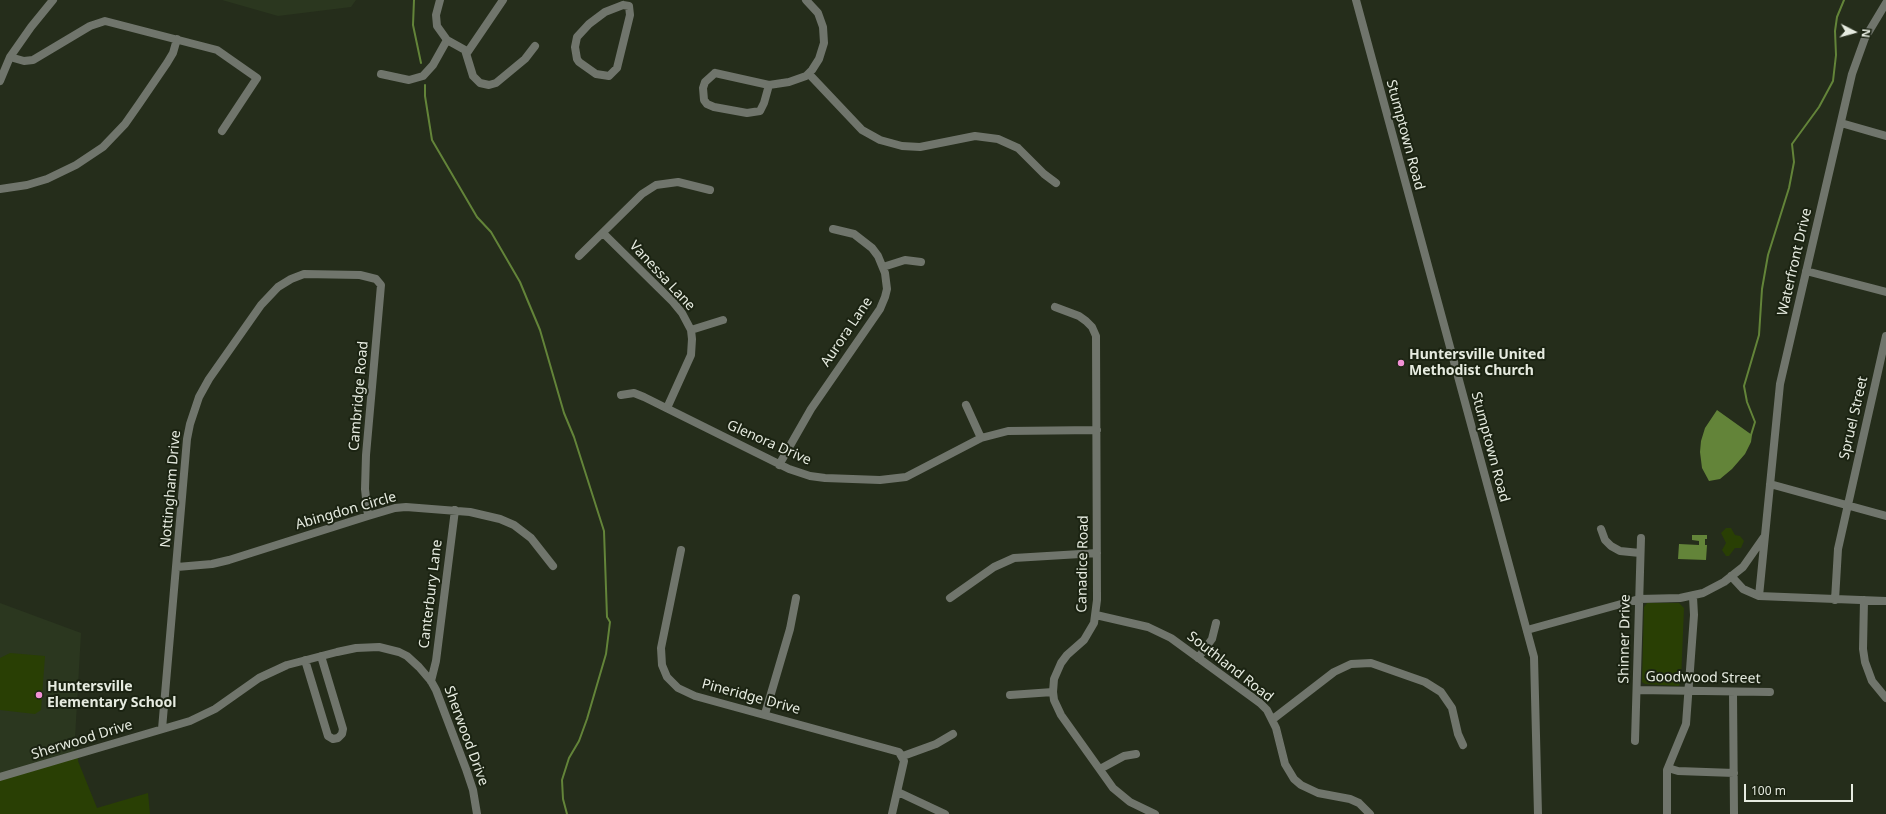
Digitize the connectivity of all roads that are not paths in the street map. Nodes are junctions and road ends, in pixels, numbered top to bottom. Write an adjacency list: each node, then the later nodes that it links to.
1 (53, 0): 12 (street)
2 (440, 0): 9 (street)
3 (503, 0): 11 (street)
4 (806, 0): 14 (street)
5 (1357, 0): 65 (street, Stumptown Road)
6 (632, 3): 6 (street)
7 (1886, 3): 17 (street, Waterfront Drive)
8 (178, 39): 12 (street); 18 (street); 21 (street)
9 (447, 40): 11 (street); 13 (street)
10 (535, 46): 11 (street)
11 (466, 53)
12 (10, 57): 15 (street)
13 (381, 74)
14 (809, 74): 16 (street); 20 (street)
15 (0, 81)
16 (769, 85): 16 (street)
17 (1841, 123): 19 (street); 28 (street, Waterfront Drive)
18 (222, 131)
19 (1886, 136)
20 (1056, 183)
21 (0, 189)
22 (710, 190): 24 (street)
23 (833, 229): 27 (street, Aurora Lane)
24 (603, 233): 25 (street); 33 (street, Vanessa Lane)
25 (579, 256)
26 (921, 262): 27 (street)
27 (883, 267): 40 (street, Aurora Lane)
28 (1806, 271): 30 (street); 41 (street, Waterfront Drive)
29 (378, 280): 44 (street, Cambridge Road); 53 (street, Nottingham Drive)
30 (1886, 292)
31 (1055, 307): 38 (street, Canadice Road)
32 (723, 320): 33 (street)
33 (691, 330): 37 (street, Vanessa Lane)
34 (1886, 336): 42 (street, Spruel Street)
35 (621, 395): 37 (street, Glenora Drive)
36 (966, 405): 39 (street)
37 (667, 408): 40 (street, Glenora Drive)
38 (1097, 430): 39 (street, Glenora Drive); 51 (street, Canadice Road)
39 (981, 438): 40 (street, Glenora Drive)
40 (779, 465)
41 (1770, 484): 42 (street); 47 (street, Waterfront Drive)
42 (1848, 506): 45 (street); 60 (street, Spruel Street)
43 (455, 510): 44 (street, Abingdon Circle); 52 (street, Abingdon Circle); 69 (street, Canterbury Lane)
44 (368, 516): 53 (street, Abingdon Circle)
45 (1886, 516)
46 (1601, 529): 50 (street)
47 (1764, 536): 54 (street, Waterfront Drive); 55 (street, Waterfront Drive)
48 (1641, 538): 50 (street, Shinner Drive)
49 (681, 550): 77 (street, Pineridge Drive)
50 (1640, 552): 59 (street, Shinner Drive)
51 (1097, 553): 58 (street); 63 (street, Canadice Road)
52 (553, 566)
53 (177, 567): 79 (street, Nottingham Drive)
54 (1731, 576): 55 (street); 56 (street, Waterfront Drive)
55 (1759, 596): 60 (street)
56 (1693, 597): 59 (street, Waterfront Drive); 71 (street)
57 (796, 598): 77 (street)
58 (950, 598)
59 (1639, 599): 65 (street, Waterfront Drive); 70 (street, Shinner Drive)
60 (1835, 600): 61 (street)
61 (1864, 600): 62 (street); 76 (street)
62 (1886, 601)
63 (1096, 615): 67 (street, Southland Road); 72 (street, Canadice Road)
64 (1216, 623): 67 (street)
65 (1527, 630): 95 (street, Stumptown Road)
66 (321, 656): 68 (street, Sherwood Drive); 68 (street); 69 (street, Sherwood Drive)
67 (1198, 658): 78 (street, Southland Road)
68 (305, 660): 79 (street, Sherwood Drive)
69 (431, 681): 90 (street, Sherwood Drive)
70 (1636, 690): 71 (street, Goodwood Street); 81 (street, Shinner Drive)
71 (1688, 691): 73 (street, Goodwood Street); 85 (street)
72 (1053, 692): 75 (street); 86 (street, Canadice Road)
73 (1733, 692): 74 (street, Goodwood Street); 87 (street)
74 (1770, 692)
75 (1010, 695)
76 (1886, 698)
77 (764, 714): 84 (street, Pineridge Drive)
78 (1273, 719): 82 (street); 94 (street, Southland Road)
79 (162, 729): 88 (street, Sherwood Drive)
80 (953, 734): 84 (street)
81 (1635, 741)
82 (1464, 745)
83 (1136, 754): 86 (street)
84 (903, 756): 89 (street)
85 (1668, 768): 87 (street); 96 (street)
86 (1100, 769): 93 (street, Canadice Road)
87 (1734, 773): 97 (street)
88 (0, 777)
89 (898, 792): 91 (street); 92 (street)
90 (477, 814)
91 (892, 814)
92 (945, 814)
93 (1154, 814)
94 (1370, 814)
95 (1538, 814)
96 (1667, 814)
97 (1734, 814)

